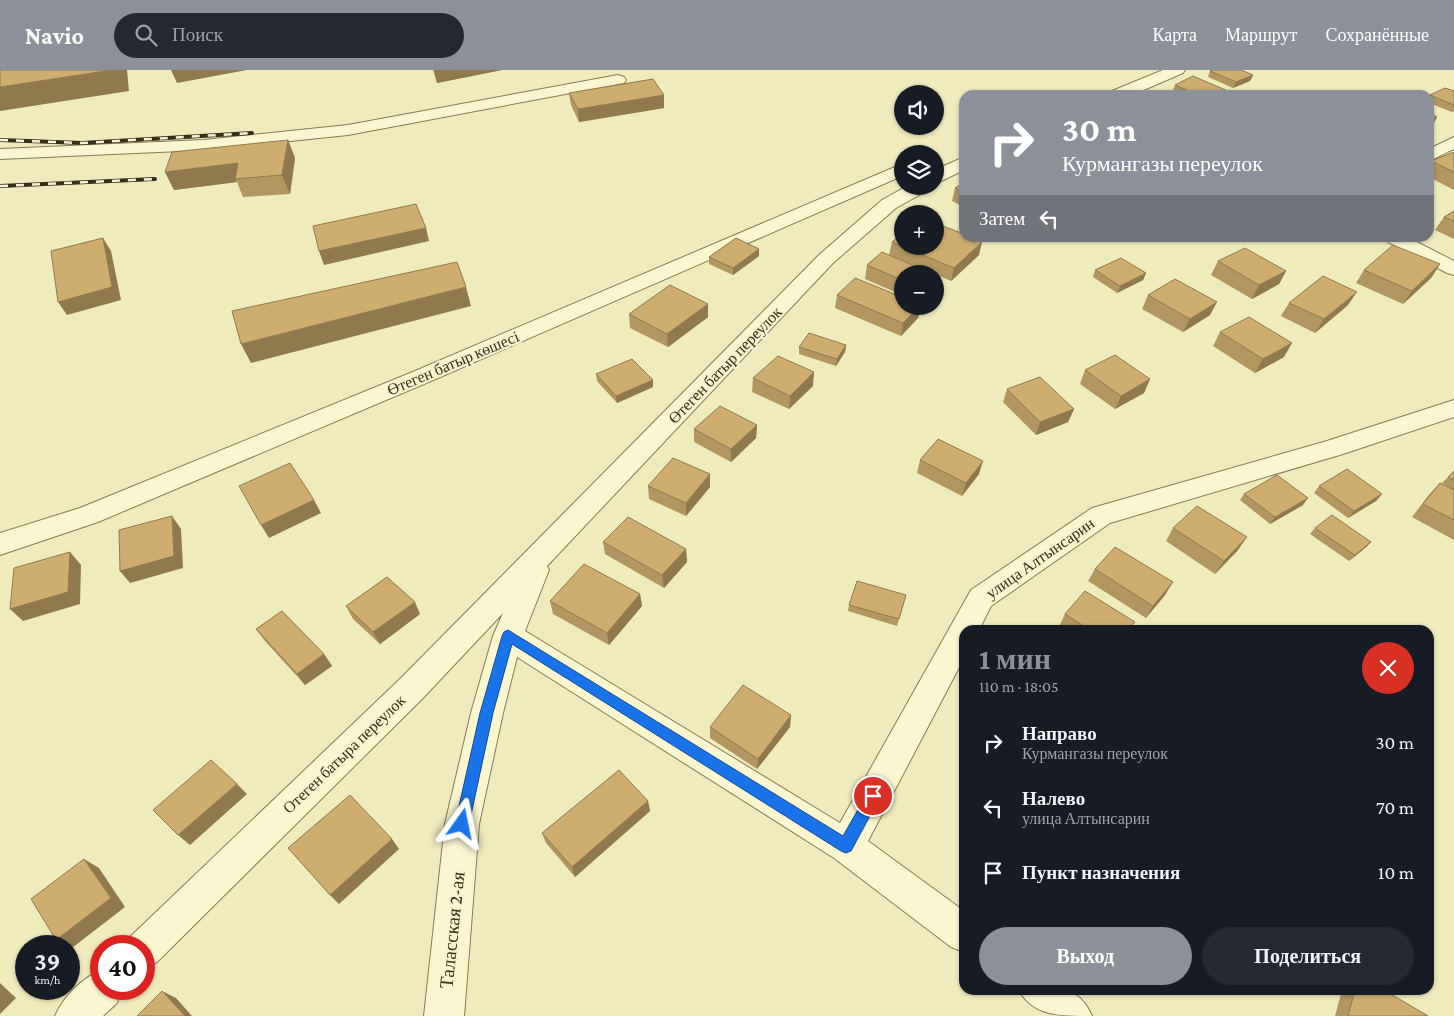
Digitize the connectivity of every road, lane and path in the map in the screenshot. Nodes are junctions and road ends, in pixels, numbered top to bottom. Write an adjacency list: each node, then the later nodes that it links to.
1 (1177, 70): 3 (street)
2 (618, 80): 6 (street)
3 (1130, 90)
4 (1454, 142): 5 (street)
5 (1434, 153)
6 (0, 154)
7 (959, 163): 9 (street)
8 (959, 164): 11 (street)
9 (944, 165)
10 (894, 173): 16 (street, Өтеген батыр көшесі)
11 (944, 173)
12 (905, 195): 17 (street, Өтеген батыр переулок)
13 (1403, 242): 14 (street)
14 (1454, 269)
15 (1454, 408): 18 (street, улица Алтынсарин)
16 (0, 544)
17 (541, 557): 19 (street, Таласская 2-ая); 23 (street, Отеген батыра переулок)
18 (966, 625)
19 (508, 636): 21 (street); 27 (street, Таласская 2-ая)
20 (959, 638): 21 (street, улица Алтынсарин)
21 (846, 846): 22 (street)
22 (959, 930)
23 (155, 938)
24 (1045, 995): 28 (street)
25 (92, 1000): 26 (street)
26 (75, 1016)
27 (444, 1016)
28 (1072, 1016)

